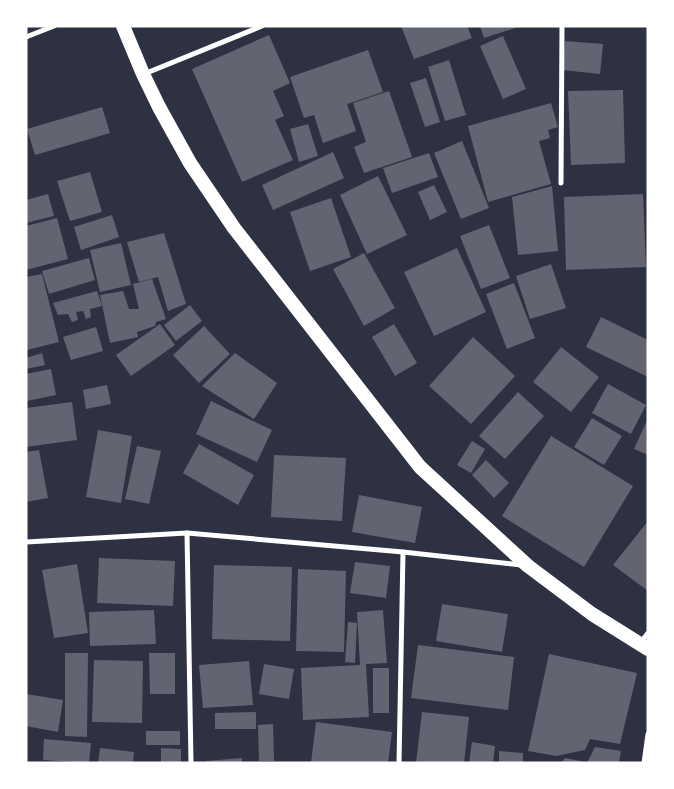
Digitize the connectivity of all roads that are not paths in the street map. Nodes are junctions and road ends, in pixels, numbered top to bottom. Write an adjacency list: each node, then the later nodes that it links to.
1 (54, 26): 5 (street)
2 (123, 26): 6 (highway)
3 (262, 26): 6 (street)
4 (562, 26): 7 (street)
5 (26, 37)
6 (143, 74): 11 (highway)
7 (561, 183)
8 (187, 533): 9 (street); 10 (street); 14 (street)
9 (26, 542)
10 (403, 552): 11 (street); 15 (street)
11 (528, 566): 12 (highway)
12 (645, 642)
13 (648, 734): 16 (street)
14 (191, 763)
15 (399, 763)
16 (644, 763)

